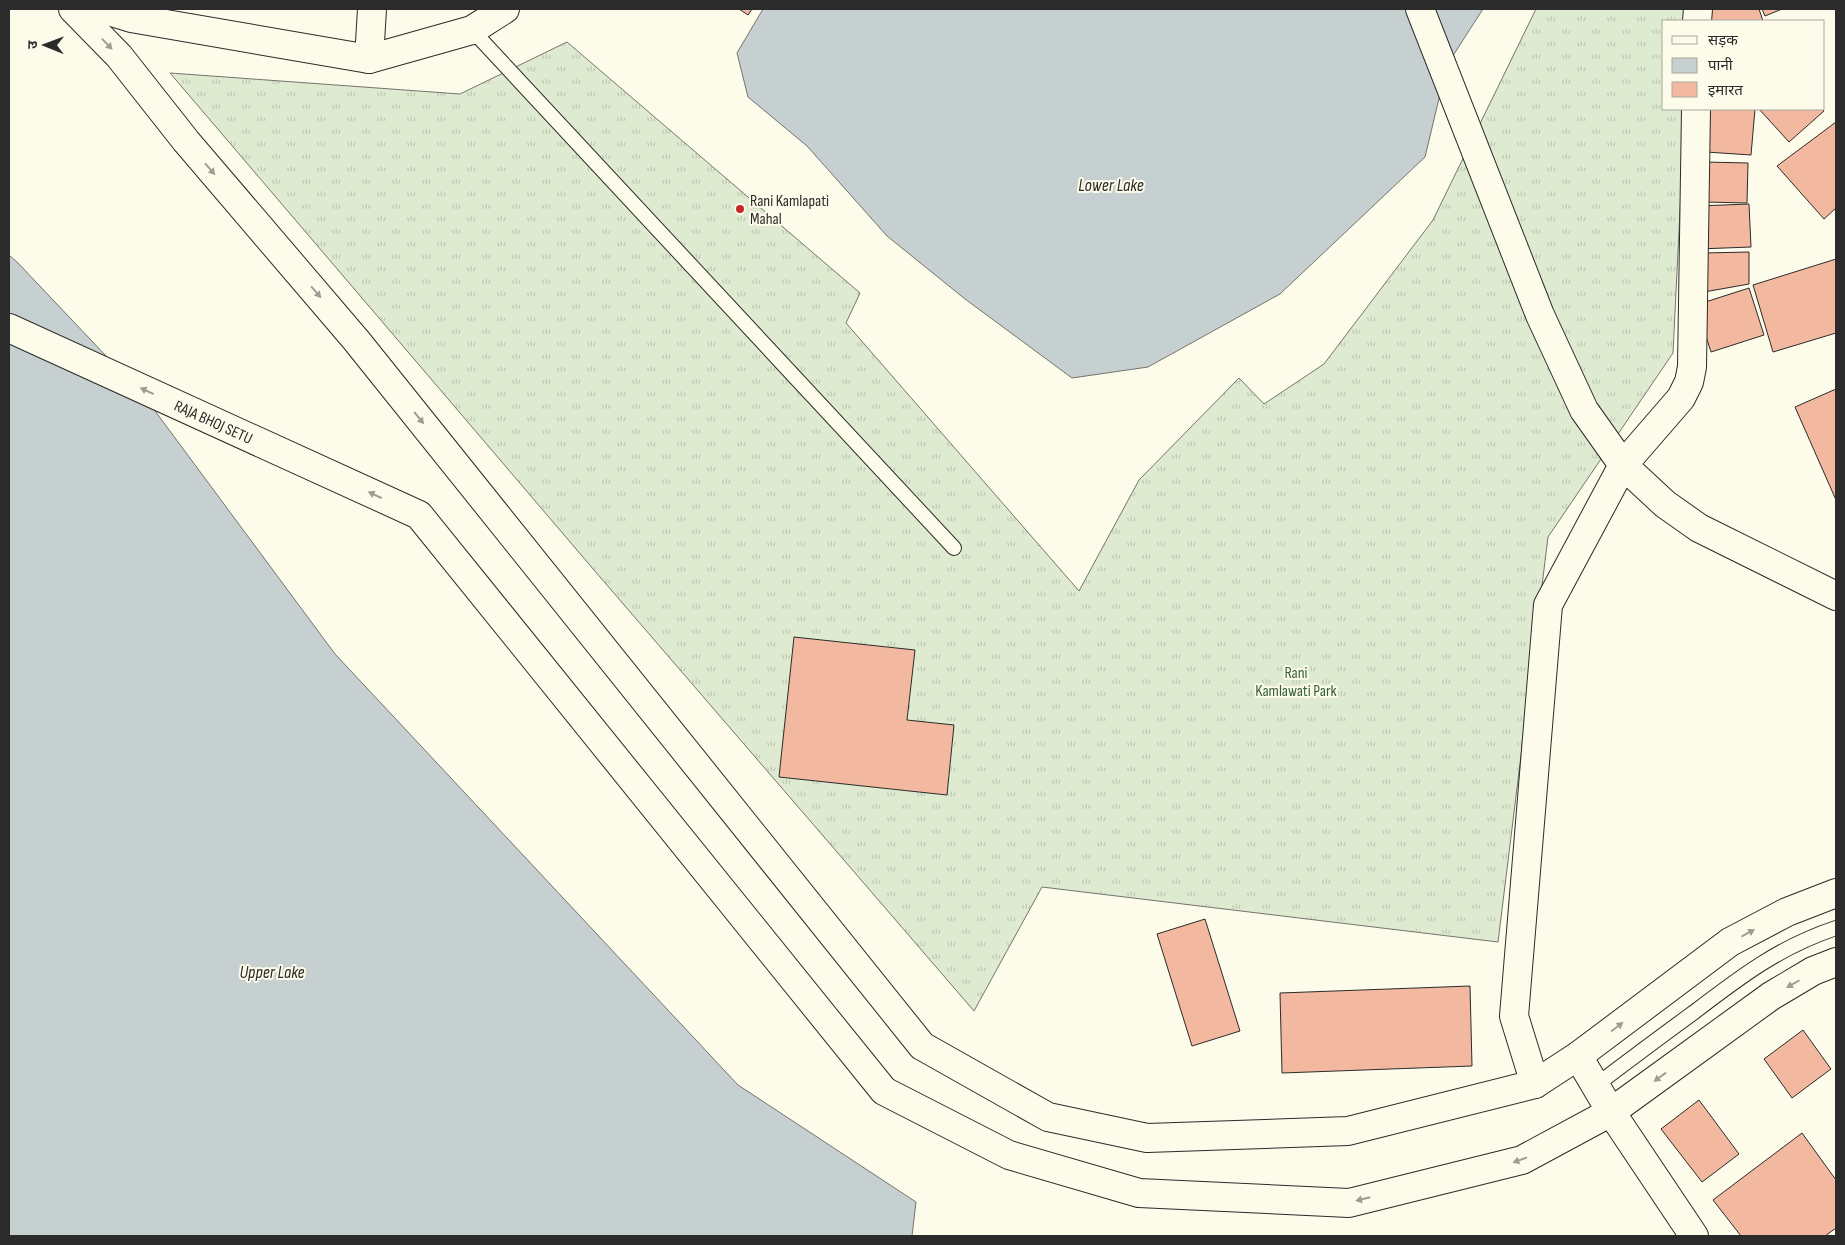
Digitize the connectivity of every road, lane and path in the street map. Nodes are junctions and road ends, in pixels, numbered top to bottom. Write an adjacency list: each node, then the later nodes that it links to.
1 (73, 9): 18 (main road, one-way to 18)
2 (102, 9): 6 (main road)
3 (372, 9): 8 (main road)
4 (505, 9): 7 (main road)
5 (1420, 9): 11 (main road)
6 (131, 14): 8 (main road)
7 (472, 30): 8 (main road); 12 (lane)
8 (369, 59)
9 (1696, 110): 11 (main road)
10 (9, 328): 20 (main road, RAJA BHOJ SETU, one-way to 10)
11 (1623, 466): 13 (main road); 18 (main road)
12 (954, 548)
13 (1836, 596)
14 (1836, 892): 17 (main road, one-way to 14)
15 (1836, 928): 19 (lane)
16 (1836, 962): 20 (main road, one-way to 20)
17 (1578, 1056): 18 (main road); 19 (main road)
18 (1535, 1084)
19 (1595, 1086): 20 (main road)
20 (1611, 1112): 21 (main road)
21 (1694, 1236)

